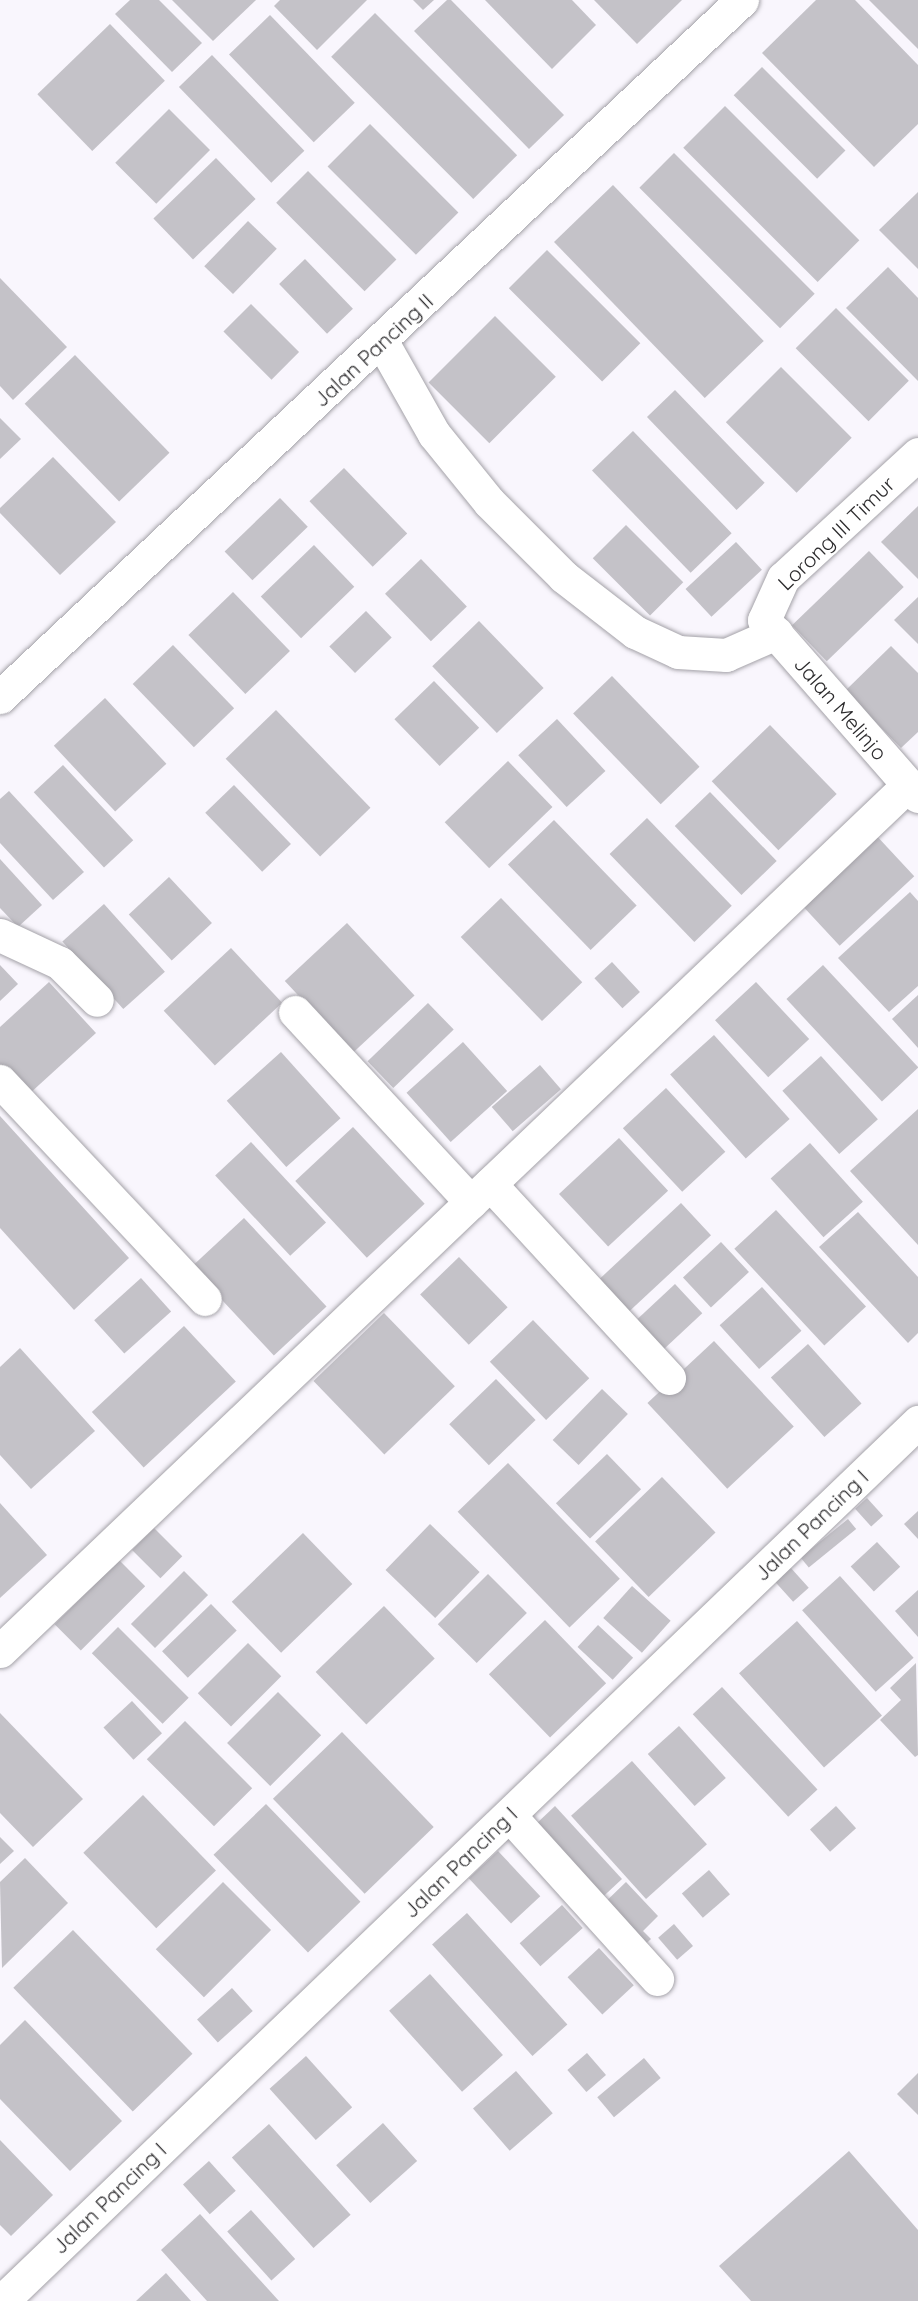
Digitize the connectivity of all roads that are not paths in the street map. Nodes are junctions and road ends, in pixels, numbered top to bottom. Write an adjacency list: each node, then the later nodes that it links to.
1 (742, 0): 2 (street, Jalan Pancing II)
2 (382, 342): 4 (street); 5 (street, Jalan Pancing II)
3 (918, 454): 4 (street, Lorong III Timur)
4 (770, 626): 6 (street, Jalan Melinjo)
5 (0, 696)
6 (913, 790): 11 (street)
7 (0, 935): 8 (street)
8 (98, 1000)
9 (295, 1012): 11 (street)
10 (0, 1081): 12 (street)
11 (481, 1193): 13 (street); 15 (street)
12 (206, 1299)
13 (669, 1378)
14 (918, 1422): 16 (street, Jalan Pancing I)
15 (0, 1651)
16 (509, 1815): 17 (street); 18 (street, Jalan Pancing I)
17 (657, 1980)
18 (2, 2301)

